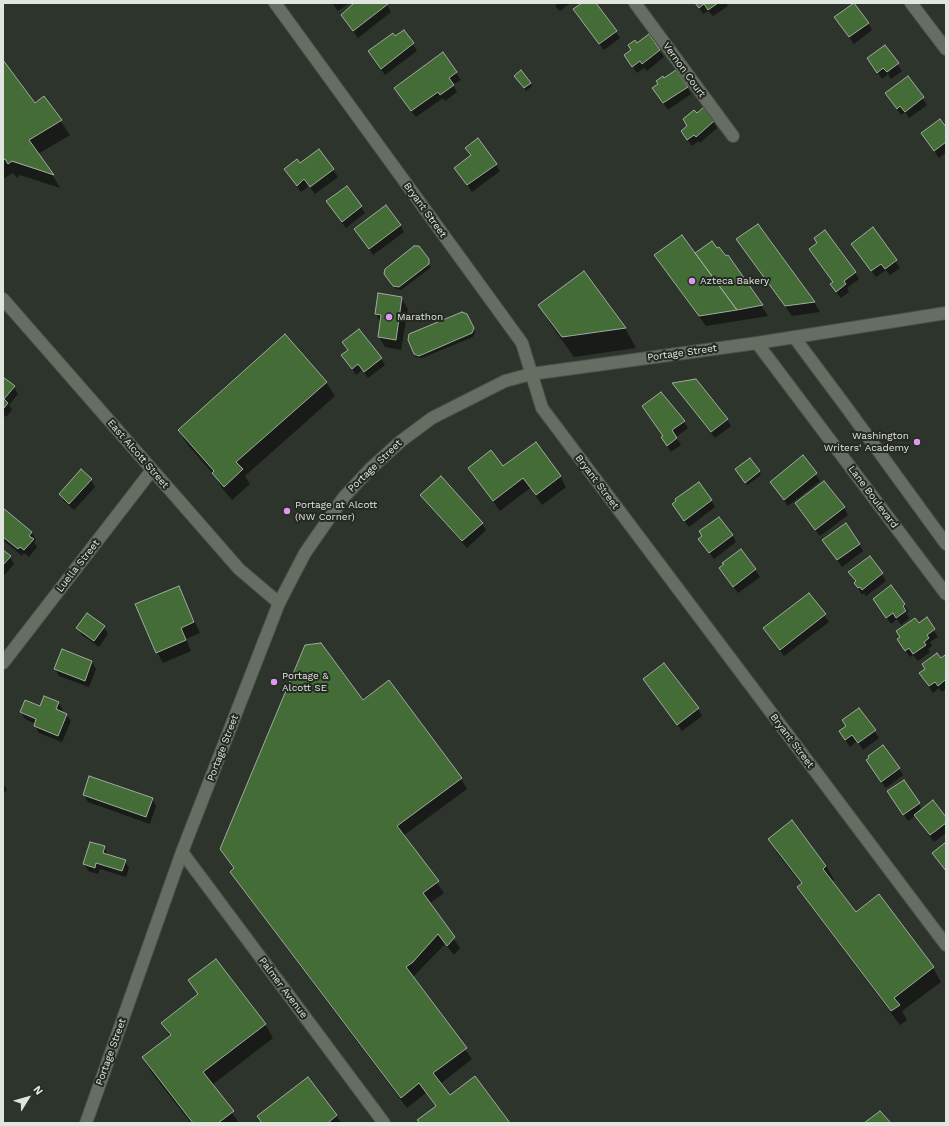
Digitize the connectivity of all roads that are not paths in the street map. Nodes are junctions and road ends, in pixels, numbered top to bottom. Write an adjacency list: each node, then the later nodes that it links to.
1 (275, 3): 10 (street, Bryant Street)
2 (635, 3): 5 (street, Vernon Court)
3 (910, 3): 4 (street)
4 (946, 48)
5 (733, 136)
6 (3, 299): 11 (street, East Alcott Street)
7 (946, 313): 8 (street, Portage Street)
8 (794, 338): 9 (street, Portage Street); 12 (street)
9 (757, 343): 10 (street, Portage Street); 13 (street, Lane Boulevard)
10 (531, 374): 14 (street, Portage Street); 17 (street, Bryant Street)
11 (152, 470): 14 (street, East Alcott Street); 15 (street, Luella Street)
12 (946, 544)
13 (946, 594)
14 (279, 603): 16 (street, Portage Street)
15 (3, 663)
16 (182, 852): 18 (street, Portage Street); 19 (street, Palmer Avenue)
17 (946, 945)
18 (86, 1123)
19 (384, 1123)

